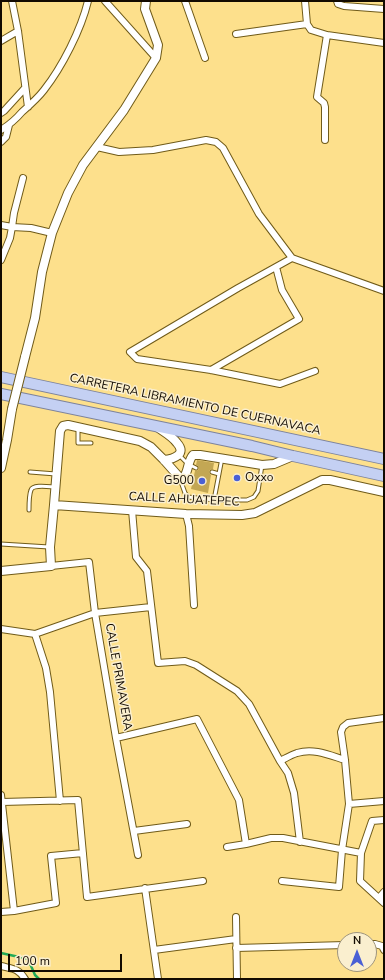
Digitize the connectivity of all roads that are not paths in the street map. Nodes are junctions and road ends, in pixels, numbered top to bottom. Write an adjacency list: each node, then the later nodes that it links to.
1 (12, 1): 10 (street)
2 (88, 1): 18 (street)
3 (105, 1): 15 (street)
4 (146, 1): 15 (street)
5 (185, 1): 16 (street)
6 (305, 1): 9 (street)
7 (337, 1): 8 (street)
8 (384, 9)
9 (307, 24): 11 (street); 12 (street)
10 (18, 31): 13 (street); 17 (street)
11 (236, 34)
12 (328, 35): 14 (street); 22 (street)
13 (1, 41)
14 (384, 43)
15 (156, 58): 24 (street)
16 (205, 58)
17 (26, 88): 18 (street); 19 (street)
18 (28, 107): 20 (street)
19 (1, 113)
20 (9, 125): 21 (street); 23 (street)
21 (1, 130)
22 (325, 140)
23 (1, 142)
24 (96, 147): 28 (street); 29 (street)
25 (23, 178): 27 (street)
26 (1, 225): 27 (street)
27 (12, 227): 28 (street); 30 (street)
28 (52, 233): 39 (street, bridge)
29 (292, 258): 31 (street); 32 (street)
30 (1, 260)
31 (276, 267): 33 (street); 33 (street)
32 (384, 291)
33 (211, 370): 34 (street)
34 (315, 371)
35 (1, 377): 44 (highway, CARRETERA LIBRAMIENTO DE CUERNAVACA)
36 (1, 394): 37 (highway)
37 (157, 426): 41 (street); 42 (highway)
38 (78, 427): 40 (lane); 45 (street); 51 (street)
39 (4, 439): 48 (street)
40 (91, 443)
41 (179, 455): 45 (street); 47 (lane)
42 (293, 456): 46 (street); 53 (highway)
43 (222, 458): 46 (street); 47 (street); 52 (lane)
44 (384, 459)
45 (164, 460): 54 (street)
46 (262, 465): 57 (lane)
47 (192, 466): 54 (street)
48 (1, 468)
49 (30, 472): 51 (lane)
50 (212, 472): 52 (lane)
51 (56, 474): 55 (street)
52 (219, 474): 57 (lane)
53 (384, 476)
54 (180, 478): 57 (lane)
55 (56, 487): 58 (street); 59 (lane)
56 (384, 492): 61 (street, CALLE AHUATEPEC)
57 (214, 500)
58 (54, 505): 60 (street, CALLE AHUATEPEC); 63 (street)
59 (29, 510)
60 (132, 510): 61 (street, CALLE AHUATEPEC); 67 (street)
61 (186, 514): 66 (street)
62 (1, 544): 63 (lane)
63 (50, 547): 64 (street)
64 (50, 566): 65 (street); 68 (street, CALLE PRIMAVERA)
65 (1, 571)
66 (194, 605)
67 (151, 607): 68 (street); 74 (street)
68 (95, 613): 70 (street); 72 (street, CALLE PRIMAVERA)
69 (1, 629): 70 (street)
70 (35, 634): 76 (street)
71 (384, 718): 73 (street)
72 (116, 738): 82 (street); 84 (street, CALLE PRIMAVERA)
73 (345, 760): 74 (street); 79 (street)
74 (280, 761): 83 (street)
75 (1, 795): 78 (street)
76 (60, 801): 78 (street); 87 (street)
77 (384, 801): 79 (street)
78 (2, 802): 96 (street)
79 (349, 804): 86 (street)
80 (384, 820): 88 (street)
81 (187, 824): 82 (street)
82 (134, 831): 89 (street)
83 (300, 842): 84 (street); 86 (street)
84 (246, 844): 85 (street)
85 (227, 847)
86 (342, 850): 88 (street); 91 (street)
87 (83, 853): 92 (street); 96 (street)
88 (361, 853): 94 (street)
89 (138, 855)
90 (203, 881): 92 (street)
91 (282, 881)
92 (145, 888): 102 (street)
93 (384, 892): 94 (street)
94 (379, 898): 95 (street)
95 (384, 903)
96 (14, 911): 97 (street)
97 (1, 912)
98 (236, 917): 99 (street)
99 (236, 939): 101 (street); 102 (street)
100 (337, 945): 101 (street)
101 (236, 948): 106 (street)
102 (154, 950): 105 (street)
103 (1, 966): 104 (street)
104 (25, 979)
105 (158, 979)
106 (237, 979)

